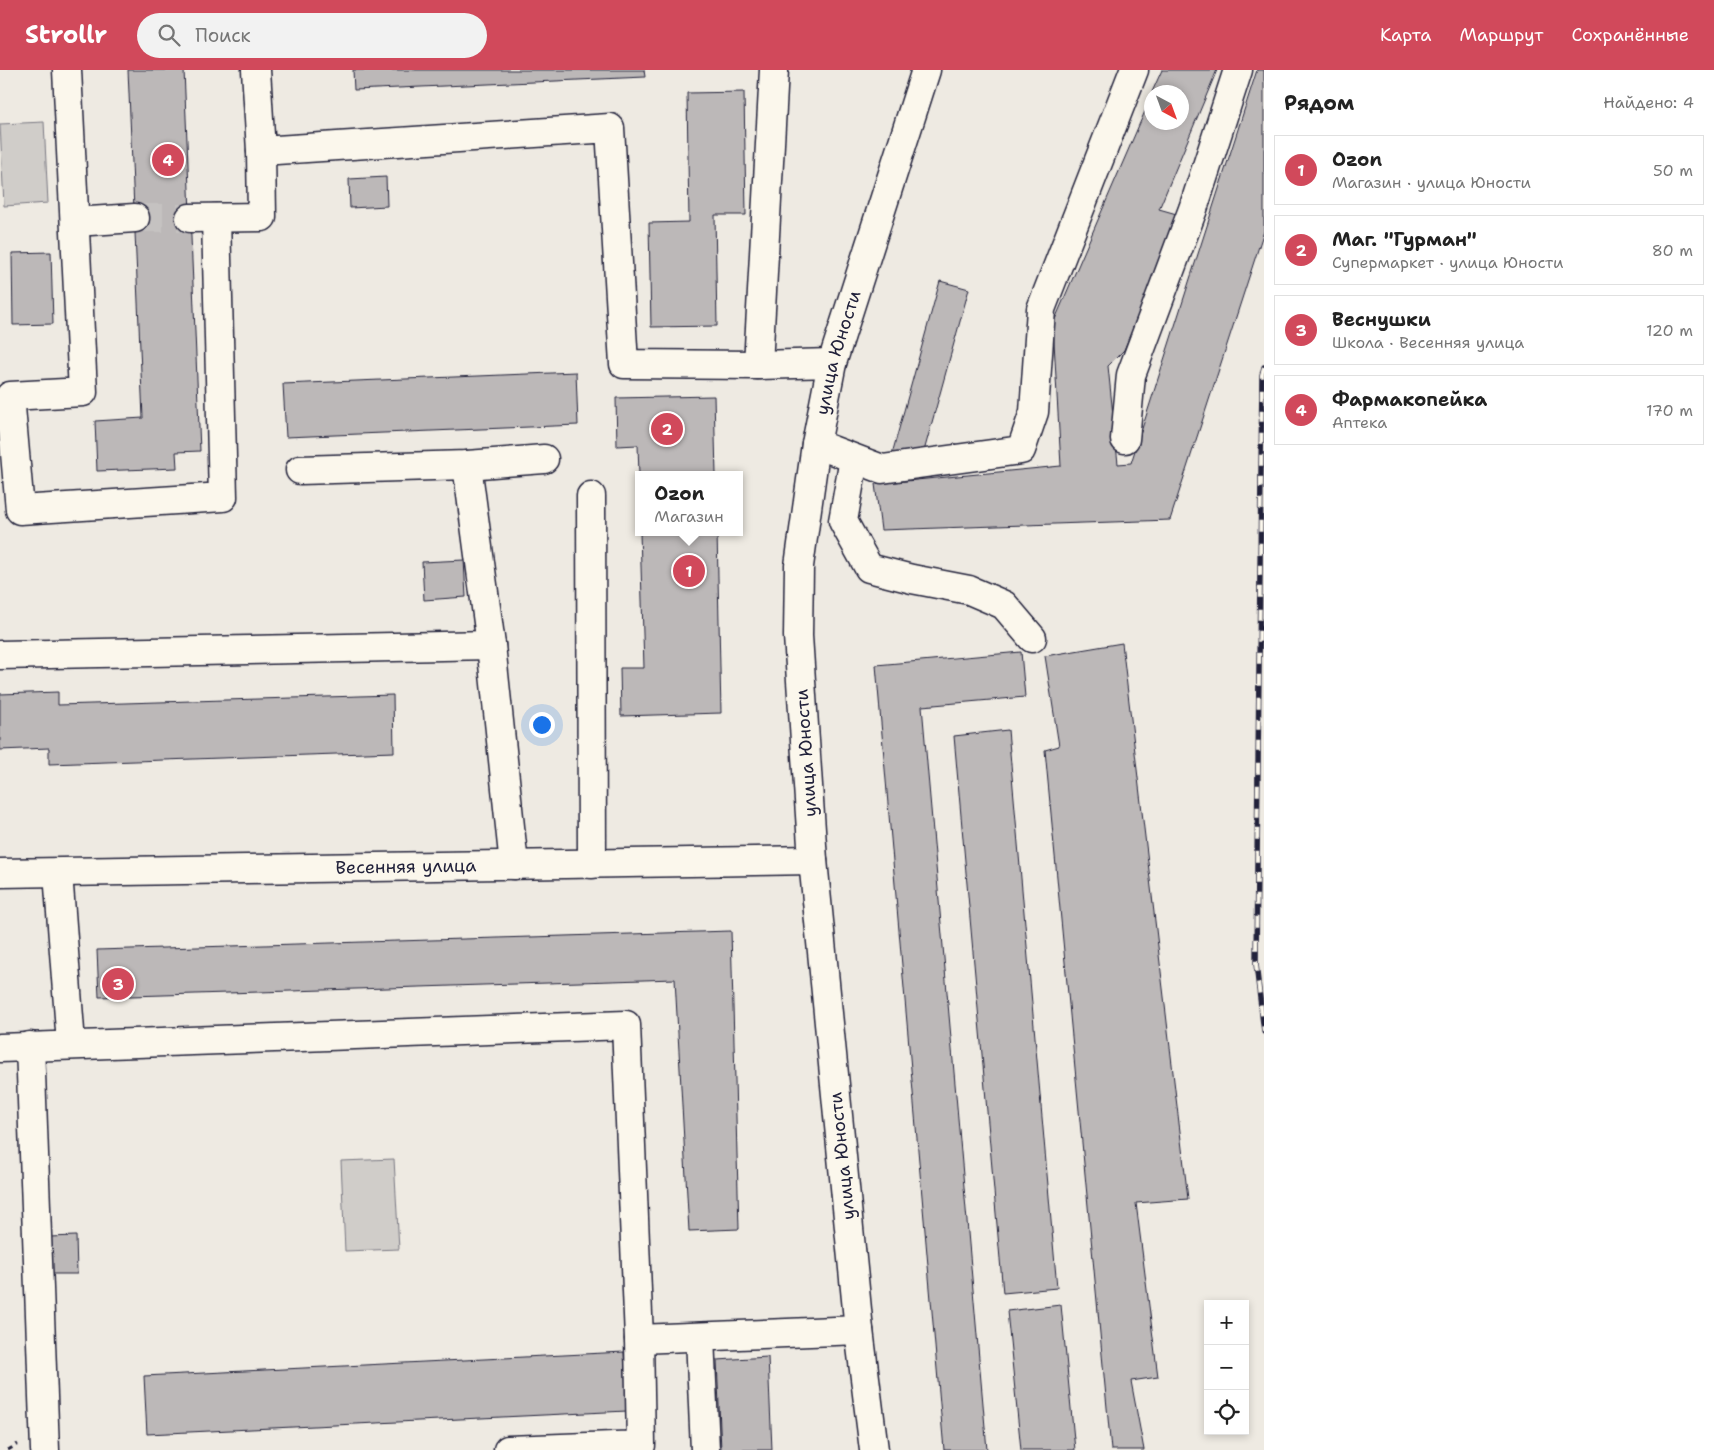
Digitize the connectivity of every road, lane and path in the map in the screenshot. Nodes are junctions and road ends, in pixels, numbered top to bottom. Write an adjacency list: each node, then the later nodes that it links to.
1 (67, 70): 9 (street)
2 (256, 70): 7 (street)
3 (774, 70): 11 (street)
4 (926, 70): 10 (street, улица Юности)
5 (1134, 70): 15 (street)
6 (1238, 70): 12 (street)
7 (261, 152): 9 (street); 11 (street)
8 (135, 218): 9 (street)
9 (75, 222)
10 (832, 363): 11 (street); 13 (street, улица Юности)
11 (758, 365)
12 (1125, 439)
13 (816, 444): 15 (street); 22 (street, улица Юности)
14 (544, 459): 16 (street)
15 (854, 459): 19 (street)
16 (467, 465): 17 (street); 20 (street)
17 (300, 470)
18 (591, 496): 23 (street)
19 (1032, 638)
20 (491, 645): 21 (street); 24 (street)
21 (0, 655)
22 (813, 860): 23 (street, Весенняя улица); 30 (street, улица Юности)
23 (592, 864): 24 (street, Весенняя улица)
24 (514, 865): 25 (street, Весенняя улица)
25 (58, 872): 26 (street, Весенняя улица); 27 (street)
26 (0, 874)
27 (70, 1044): 28 (street); 32 (street)
28 (30, 1046): 29 (street); 33 (street)
29 (0, 1048)
30 (859, 1330): 31 (street); 36 (street, улица Юности)
31 (700, 1337): 32 (street); 35 (street)
32 (639, 1338): 34 (street)
33 (46, 1450)
34 (508, 1450)
35 (705, 1450)
36 (874, 1450)

